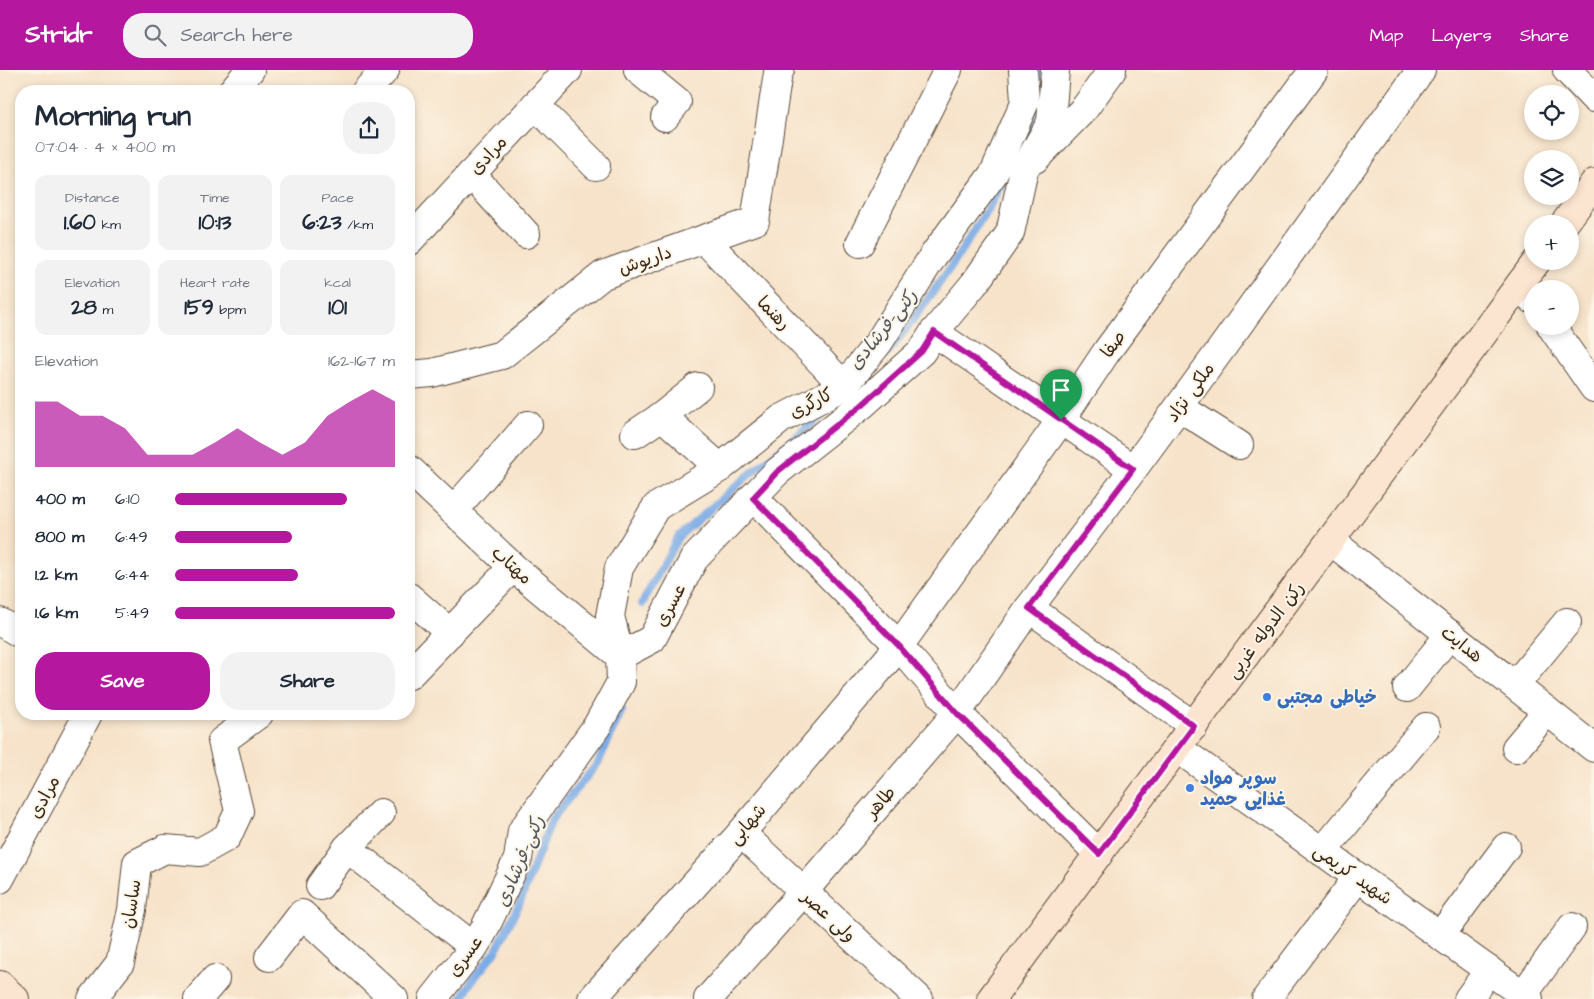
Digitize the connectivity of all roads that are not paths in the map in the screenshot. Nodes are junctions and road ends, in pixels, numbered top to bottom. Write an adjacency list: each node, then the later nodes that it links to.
1 (250, 70): 13 (street)
2 (385, 70): 14 (street)
3 (568, 70): 16 (street, مرادی)
4 (638, 70): 17 (street)
5 (780, 70): 25 (street, داریوش)
6 (948, 70): 26 (street)
7 (1023, 70): 31 (street, کارگری)
8 (1055, 70): 19 (street)
9 (1112, 70): 19 (street)
10 (1314, 70): 36 (street, صفا)
11 (1420, 70): 34 (street, ملکی نژاد)
12 (1567, 70): 15 (street)
13 (237, 85)
14 (371, 85)
15 (1594, 98)
16 (536, 105): 18 (street); 20 (street, مرادی)
17 (665, 117)
18 (596, 166)
19 (1024, 170): 28 (street)
20 (471, 174): 23 (street); 24 (street, مرادی)
21 (1594, 183): 22 (main road)
22 (1571, 215)
23 (526, 234)
24 (415, 235)
25 (704, 239): 30 (street, داریوش); 31 (street, رهنما)
26 (860, 242)
27 (1524, 295): 45 (main road, رکن الدوله غربی)
28 (934, 332): 36 (street); 43 (street, عسری)
29 (1557, 335): 33 (street)
30 (415, 375)
31 (844, 386): 40 (street, کارگری)
32 (698, 387): 35 (street)
33 (1594, 388)
34 (1179, 407): 39 (street); 41 (street, ملکی نژاد)
35 (662, 416): 38 (street); 40 (street)
36 (1061, 420): 41 (street); 54 (street, صفا)
37 (528, 425): 44 (street)
38 (635, 434)
39 (1239, 445)
40 (720, 468): 55 (street, کارگری)
41 (1133, 469): 48 (street, ملکی نژاد)
42 (415, 475): 44 (street, مهتاب)
43 (753, 498): 54 (street); 55 (street, عسری)
44 (453, 511): 46 (street, مهتاب)
45 (1331, 541): 53 (street, هدایت); 63 (main road, رکن الدوله غربی)
46 (513, 567): 52 (street); 55 (street, مهتاب)
47 (415, 602): 52 (street)
48 (1029, 608): 60 (street, ملکی نژاد); 63 (street)
49 (0, 622): 51 (street)
50 (1567, 622): 57 (street)
51 (15, 631)
52 (450, 633): 56 (street)
53 (1450, 634): 57 (street, هدایت); 58 (street)
54 (899, 646): 60 (street); 69 (street, شهابی)
55 (620, 656): 80 (street, عسری)
56 (415, 670)
57 (1515, 685): 59 (street, هدایت)
58 (1407, 688)
59 (1547, 711): 66 (street); 67 (street, هدایت)
60 (957, 713): 73 (street); 77 (street, طاهر)
61 (85, 720): 75 (street, مرادی)
62 (251, 720): 86 (street, ساسان)
63 (1194, 726): 65 (main road, رکن الدوله غربی)
64 (1426, 727): 72 (street)
65 (1177, 748): 72 (street, شهید کریمی); 73 (main road, رکن الدوله غربی)
66 (1516, 748)
67 (1594, 748)
68 (380, 813): 71 (street)
69 (740, 833): 77 (street, ولی عصر); 89 (street, شهابی)
70 (1506, 847): 79 (street)
71 (347, 848): 76 (street); 80 (street)
72 (1322, 852): 74 (street, شهید کریمی)
73 (1099, 854): 92 (main road, رکن الدوله غربی)
74 (1358, 877): 79 (street, شهید کریمی); 93 (street)
75 (0, 879)
76 (320, 886)
77 (803, 892): 90 (street, طاهر); 91 (street, ولی عصر)
78 (1572, 927): 84 (street)
79 (1440, 936): 82 (street, شهید کریمی)
80 (474, 947): 88 (street, عسری)
81 (269, 957): 87 (street)
82 (1489, 970): 84 (street, شهید کریمی); 94 (street)
83 (0, 985): 85 (main road)
84 (1526, 997)
85 (15, 999)
86 (92, 999)
87 (394, 999)
88 (433, 999)
89 (592, 999)
90 (708, 999)
91 (919, 999)
92 (991, 999)
93 (1266, 999)
94 (1468, 999)

